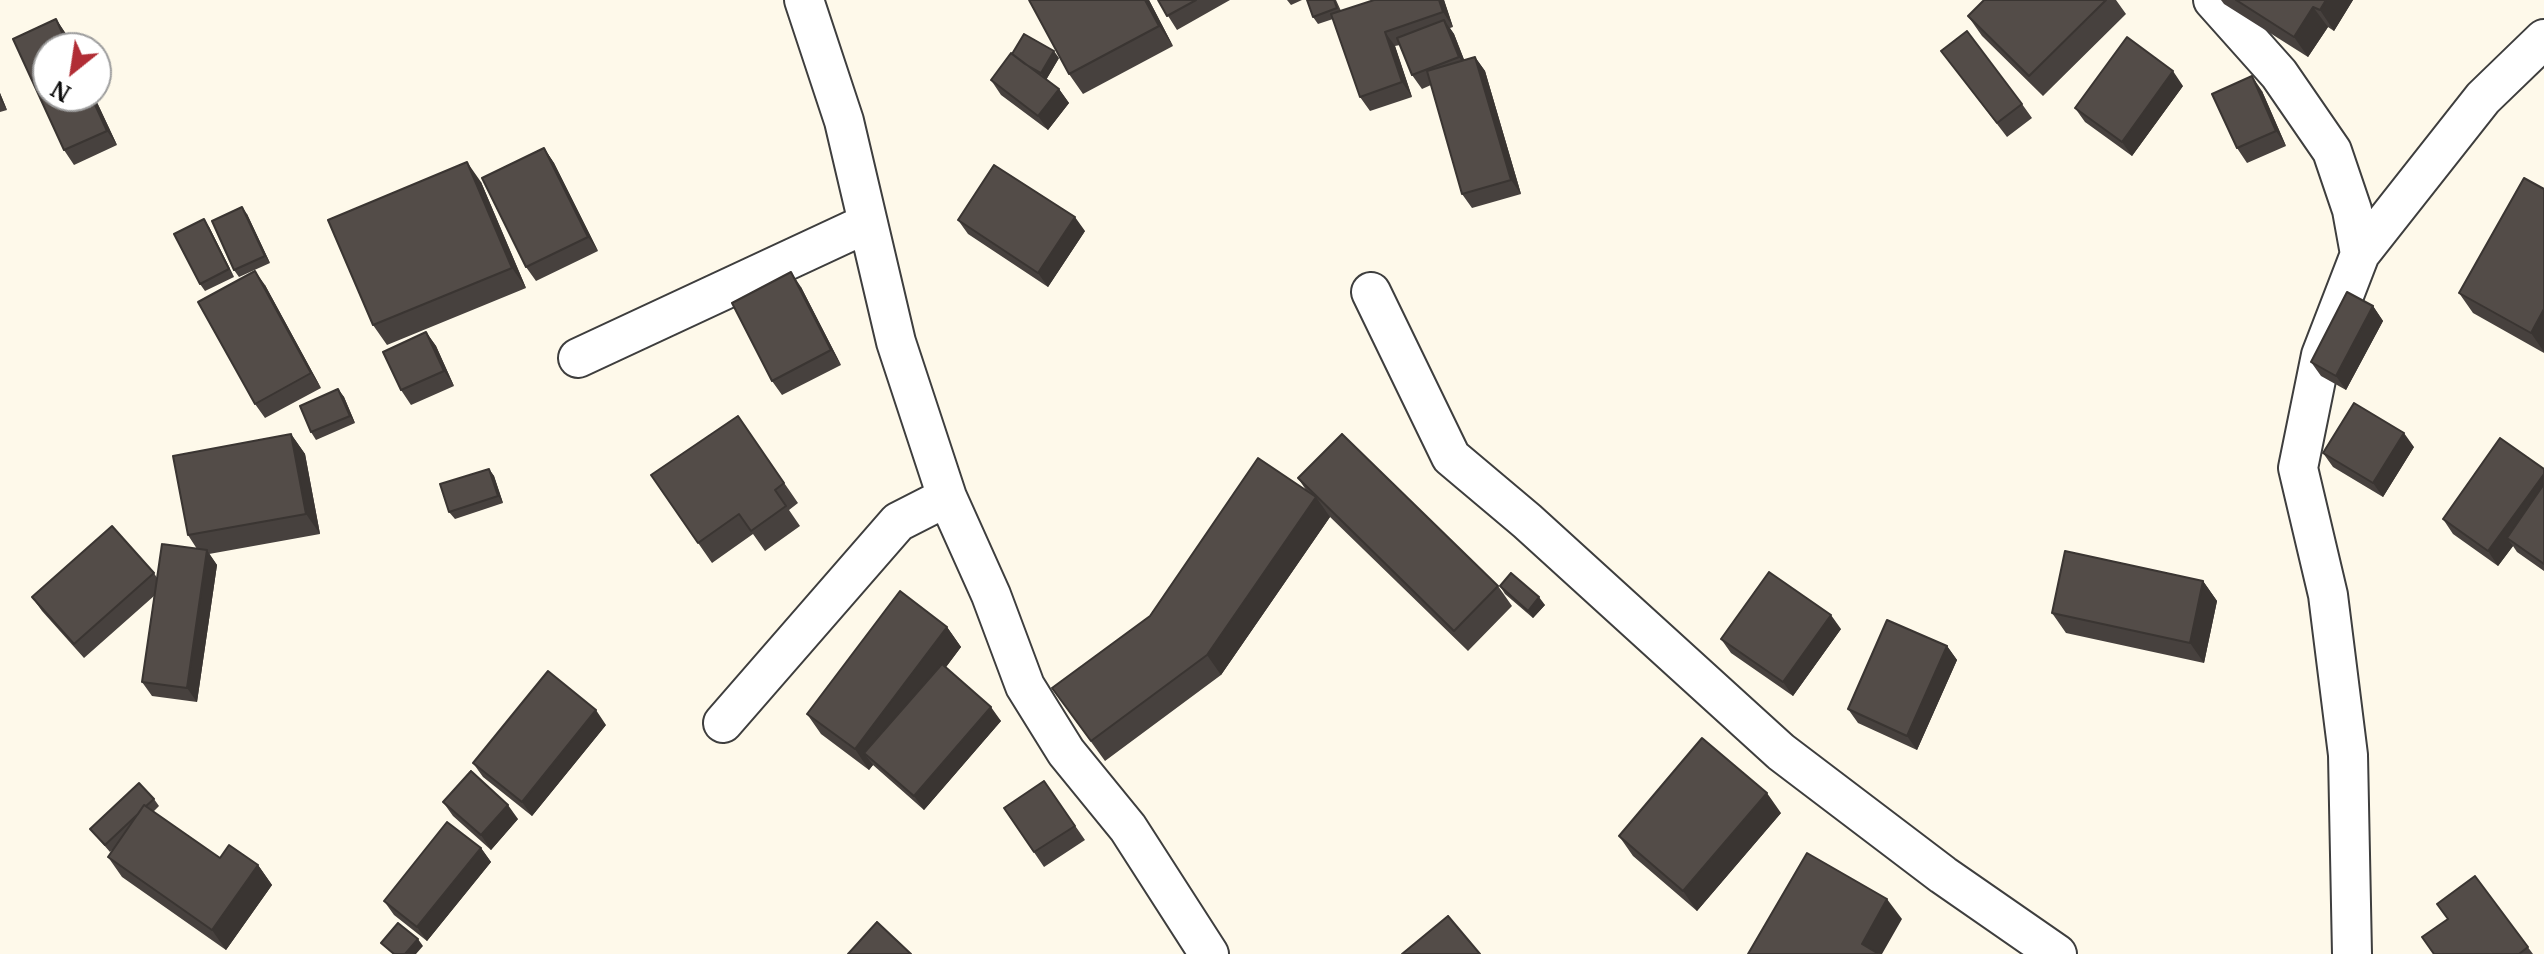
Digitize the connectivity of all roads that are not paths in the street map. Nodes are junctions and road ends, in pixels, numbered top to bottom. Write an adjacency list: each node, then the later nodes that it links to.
1 (804, 0): 4 (street)
2 (2213, 0): 5 (street)
3 (2544, 39): 5 (street)
4 (868, 223): 7 (street); 8 (street)
5 (2360, 254): 12 (street)
6 (1371, 292): 11 (street)
7 (578, 358)
8 (947, 497): 9 (street); 10 (street)
9 (723, 723)
10 (1209, 954)
11 (2057, 954)
12 (2352, 954)

